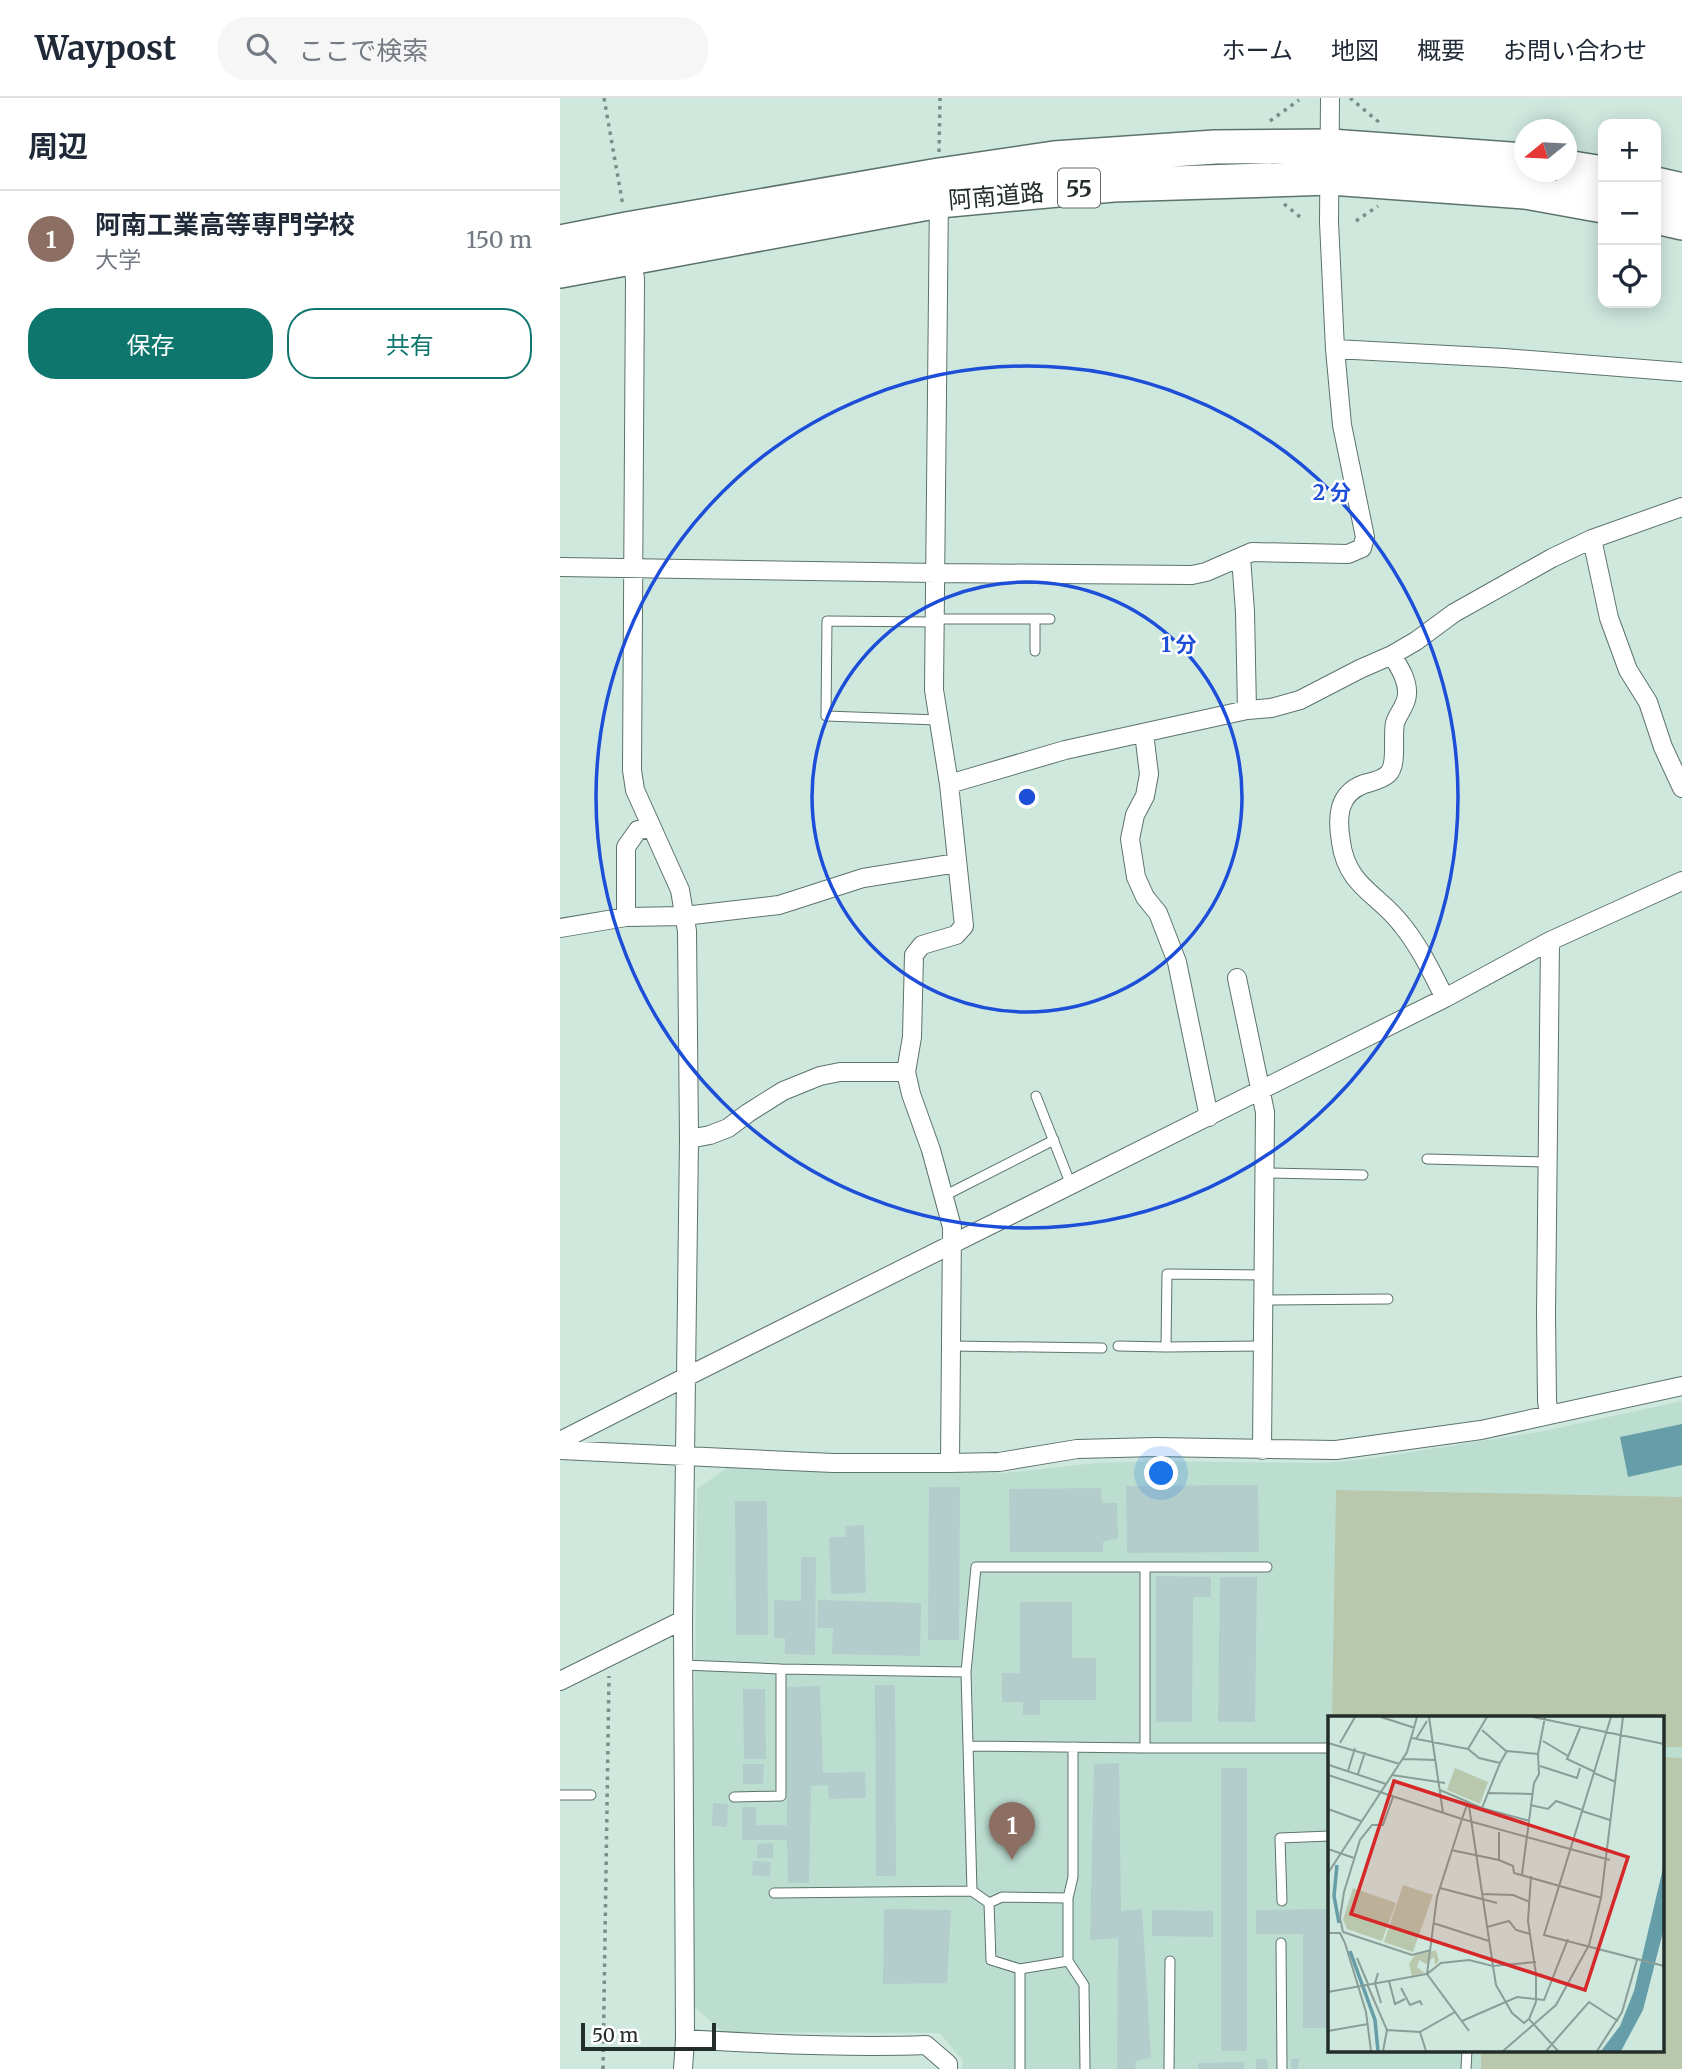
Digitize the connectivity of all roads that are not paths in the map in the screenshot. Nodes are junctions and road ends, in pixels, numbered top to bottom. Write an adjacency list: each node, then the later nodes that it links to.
1 (1330, 98): 3 (street)
2 (1514, 160): 3 (highway, 阿南道路 / 55)
3 (1330, 162): 7 (highway, 阿南道路 / 55); 9 (highway, 阿南道路 / 55); 15 (street)
4 (1577, 169): 5 (highway)
5 (1598, 172)
6 (1661, 185): 8 (highway)
7 (939, 188): 13 (highway, 阿南道路 / 55); 22 (street)
8 (1682, 190)
9 (1598, 205)
10 (1661, 218): 11 (highway)
11 (1682, 223)
12 (560, 242): 13 (highway, 阿南道路 / 55)
13 (630, 243): 14 (highway, 阿南道路 / 55); 21 (street)
14 (560, 271)
15 (1335, 349): 16 (street); 19 (street)
16 (1682, 372)
17 (1682, 508): 18 (street)
18 (1592, 539): 27 (street); 32 (street)
19 (1241, 558): 22 (street); 28 (street)
20 (560, 567): 21 (street)
21 (635, 568): 22 (street); 33 (street)
22 (936, 573): 25 (street)
23 (1035, 619): 24 (lane); 25 (lane); 26 (lane)
24 (1049, 619)
25 (934, 620): 29 (street); 29 (lane)
26 (1035, 651)
27 (1392, 655): 28 (street); 41 (street)
28 (1247, 710): 30 (street)
29 (938, 720): 31 (street)
30 (1144, 733): 31 (street); 45 (street)
31 (949, 784): 34 (street)
32 (1682, 788)
33 (652, 828): 36 (street); 37 (street)
34 (957, 863): 36 (street); 42 (street)
35 (1682, 881): 39 (street)
36 (684, 916): 37 (street); 46 (street)
37 (626, 917): 38 (street)
38 (560, 928)
39 (1550, 941): 41 (street); 49 (street)
40 (1237, 978): 43 (street)
41 (1445, 998): 43 (street)
42 (906, 1072): 46 (street); 53 (street)
43 (1261, 1090): 45 (street); 50 (street)
44 (1036, 1096): 47 (lane)
45 (1209, 1117): 52 (street)
46 (689, 1139): 63 (street)
47 (1054, 1140): 52 (lane); 53 (lane)
48 (1427, 1159): 49 (lane)
49 (1548, 1162): 65 (street)
50 (1264, 1173): 51 (lane); 55 (street)
51 (1363, 1175)
52 (1071, 1185): 54 (street)
53 (944, 1196): 54 (street)
54 (951, 1244): 58 (street); 63 (street)
55 (1263, 1276): 57 (street); 61 (lane)
56 (1388, 1299): 57 (lane)
57 (1263, 1300): 60 (street)
58 (952, 1346): 62 (lane); 70 (street)
59 (1118, 1346): 61 (lane)
60 (1262, 1346): 61 (lane); 68 (street)
61 (1166, 1347)
62 (1102, 1348)
63 (685, 1377): 66 (street); 69 (street)
64 (1682, 1386): 65 (street)
65 (1549, 1415): 68 (street)
66 (560, 1441)
67 (560, 1450): 69 (street)
68 (1262, 1450): 70 (street)
69 (685, 1456): 70 (street); 73 (street)
70 (950, 1463)
71 (1145, 1567): 72 (lane); 76 (lane); 80 (lane)
72 (1267, 1567)
73 (683, 1620): 74 (street); 77 (street)
74 (684, 1665): 75 (lane); 95 (street)
75 (781, 1669): 76 (lane); 84 (lane)
76 (966, 1672): 78 (lane)
77 (560, 1681)
78 (968, 1746): 79 (lane); 86 (lane)
79 (1073, 1747): 80 (lane); 88 (lane)
80 (1145, 1748): 81 (lane)
81 (1328, 1748)
82 (560, 1795): 83 (lane)
83 (591, 1795)
84 (734, 1797)
85 (1328, 1836): 89 (lane)
86 (972, 1891): 87 (lane); 90 (lane)
87 (774, 1893)
88 (1068, 1898): 90 (lane); 92 (lane)
89 (1282, 1901)
90 (989, 1903): 94 (lane)
91 (1281, 1942): 101 (lane)
92 (1068, 1961): 94 (lane); 99 (lane)
93 (1170, 1961): 100 (lane)
94 (1020, 1969): 98 (lane)
95 (685, 2039): 96 (street); 97 (street)
96 (683, 2069)
97 (948, 2069)
98 (1020, 2069)
99 (1085, 2069)
100 (1169, 2069)
101 (1282, 2069)

